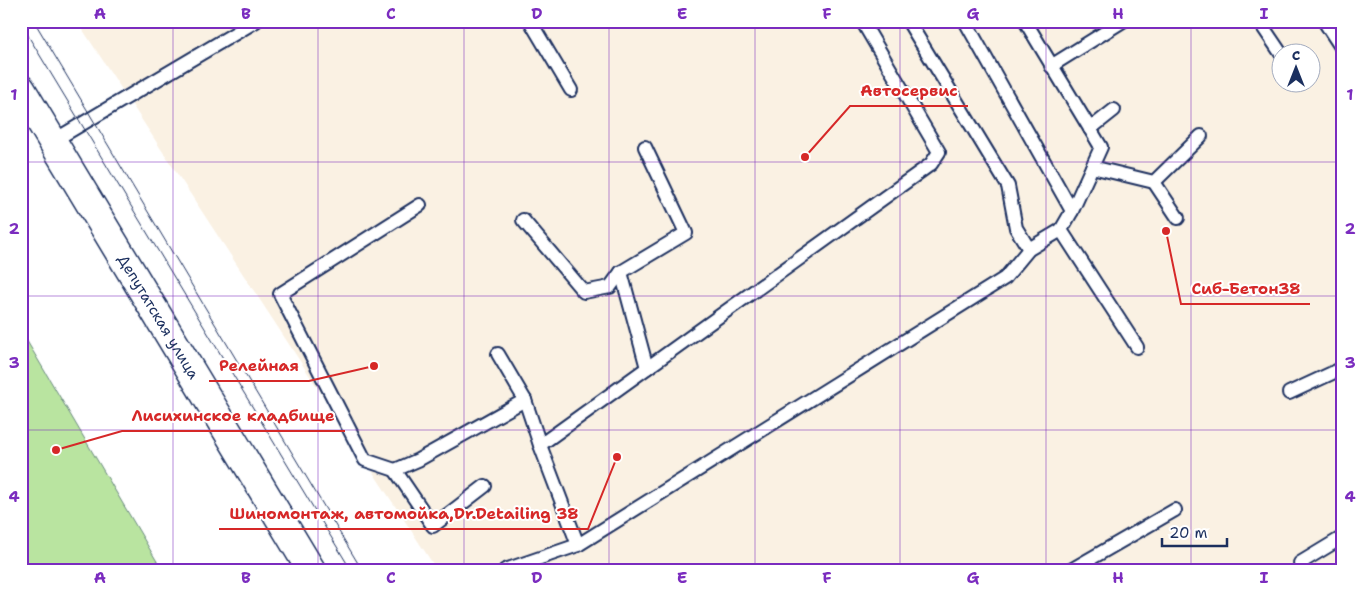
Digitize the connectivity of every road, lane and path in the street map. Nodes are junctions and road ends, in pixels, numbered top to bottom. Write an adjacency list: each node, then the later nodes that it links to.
1 (256, 21): 18 (lane)
2 (530, 21): 14 (lane)
3 (862, 21): 31 (lane)
4 (908, 21): 27 (lane)
5 (965, 21): 23 (lane)
6 (1024, 21): 12 (lane)
7 (1123, 21): 12 (lane)
8 (1259, 21): 10 (lane)
9 (1324, 21): 11 (lane)
10 (1273, 42)
11 (1343, 50)
12 (1052, 66): 16 (lane)
13 (21, 89): 18 (main road, Депутатская улица)
14 (571, 90)
15 (1114, 110): 16 (lane)
16 (1090, 129): 20 (lane)
17 (1201, 136): 21 (lane)
18 (52, 140): 41 (main road, Депутатская улица)
19 (645, 147): 28 (lane)
20 (1092, 166): 21 (lane); 23 (lane)
21 (1154, 182): 24 (lane)
22 (420, 205): 36 (lane)
23 (1072, 211): 26 (lane)
24 (1178, 218)
25 (524, 220): 28 (lane)
26 (1061, 230): 27 (lane); 29 (lane)
27 (1029, 249): 40 (lane)
28 (621, 272): 31 (lane)
29 (1138, 347)
30 (498, 354): 34 (lane)
31 (647, 368): 35 (lane)
32 (1343, 368): 33 (lane)
33 (1288, 393)
34 (525, 400): 35 (lane); 36 (lane)
35 (540, 445): 40 (lane)
36 (395, 470): 37 (lane)
37 (485, 486)
38 (1175, 510): 43 (lane)
39 (1343, 537): 44 (lane)
40 (578, 545): 42 (lane)
41 (311, 570)
42 (505, 570)
43 (1071, 570)
44 (1304, 570)

